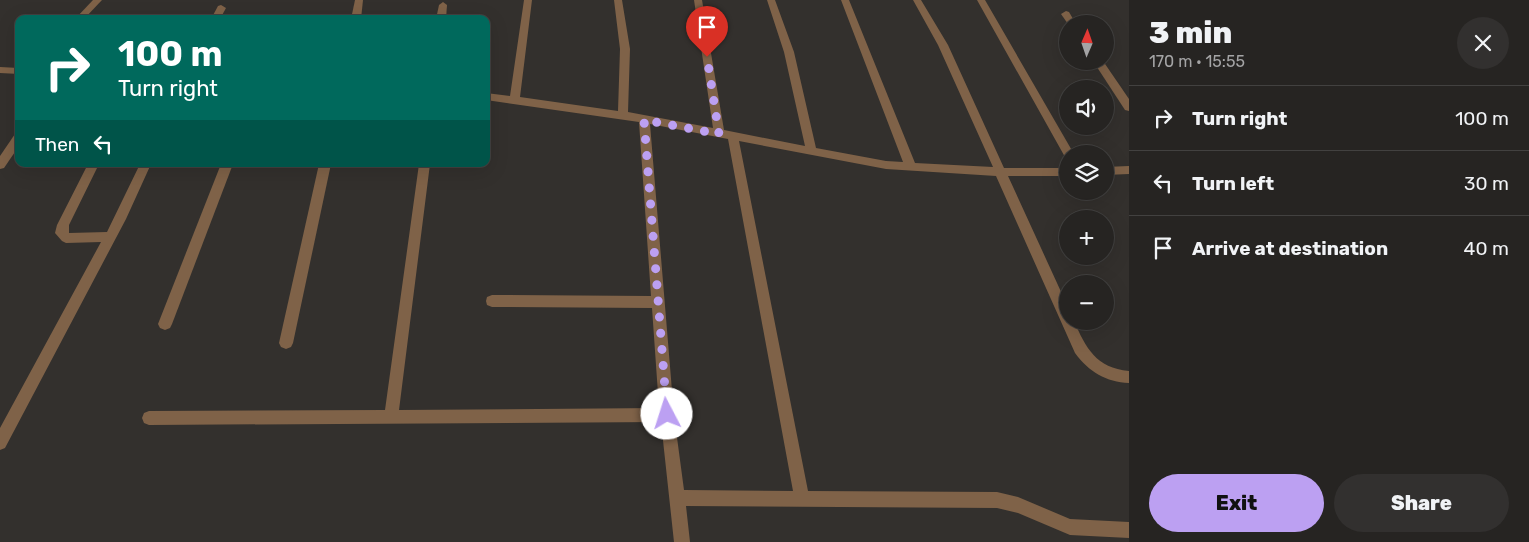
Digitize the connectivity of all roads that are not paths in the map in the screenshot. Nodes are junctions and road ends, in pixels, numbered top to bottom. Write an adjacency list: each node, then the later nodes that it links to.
1 (98, 0): 12 (street)
2 (360, 0): 14 (street)
3 (528, 0): 20 (street)
4 (618, 0): 22 (street)
5 (698, 0): 24 (street)
6 (771, 0): 28 (street)
7 (845, 0): 35 (street)
8 (917, 0): 38 (street)
9 (981, 0): 27 (street)
10 (443, 5): 15 (street)
11 (221, 8): 13 (street)
12 (83, 15)
13 (217, 15)
14 (357, 15)
15 (442, 15)
16 (0, 70): 18 (street)
17 (1104, 70): 21 (street)
18 (15, 71)
19 (490, 97): 20 (street)
20 (515, 100): 22 (street)
21 (1129, 107)
22 (623, 115): 23 (street)
23 (644, 120): 24 (street); 42 (street)
24 (719, 134): 25 (street)
25 (733, 137): 28 (street); 51 (street)
26 (15, 143): 29 (street)
27 (1064, 145)
28 (812, 152): 35 (street)
29 (0, 165)
30 (92, 167): 40 (street)
31 (144, 167): 40 (street)
32 (226, 167): 43 (street)
33 (324, 167): 44 (street)
34 (424, 167): 47 (street)
35 (911, 167): 38 (street)
36 (1129, 170): 37 (street)
37 (1114, 171)
38 (1000, 172): 39 (street); 45 (street)
39 (1059, 172)
40 (110, 237): 49 (street)
41 (492, 300): 42 (street)
42 (658, 302): 46 (street)
43 (165, 324)
44 (286, 343)
45 (1129, 377)
46 (667, 414): 47 (street); 50 (street)
47 (391, 416): 48 (street)
48 (149, 418)
49 (0, 443)
50 (677, 498): 51 (street); 53 (street)
51 (802, 499): 52 (street)
52 (1129, 530)
53 (682, 542)

